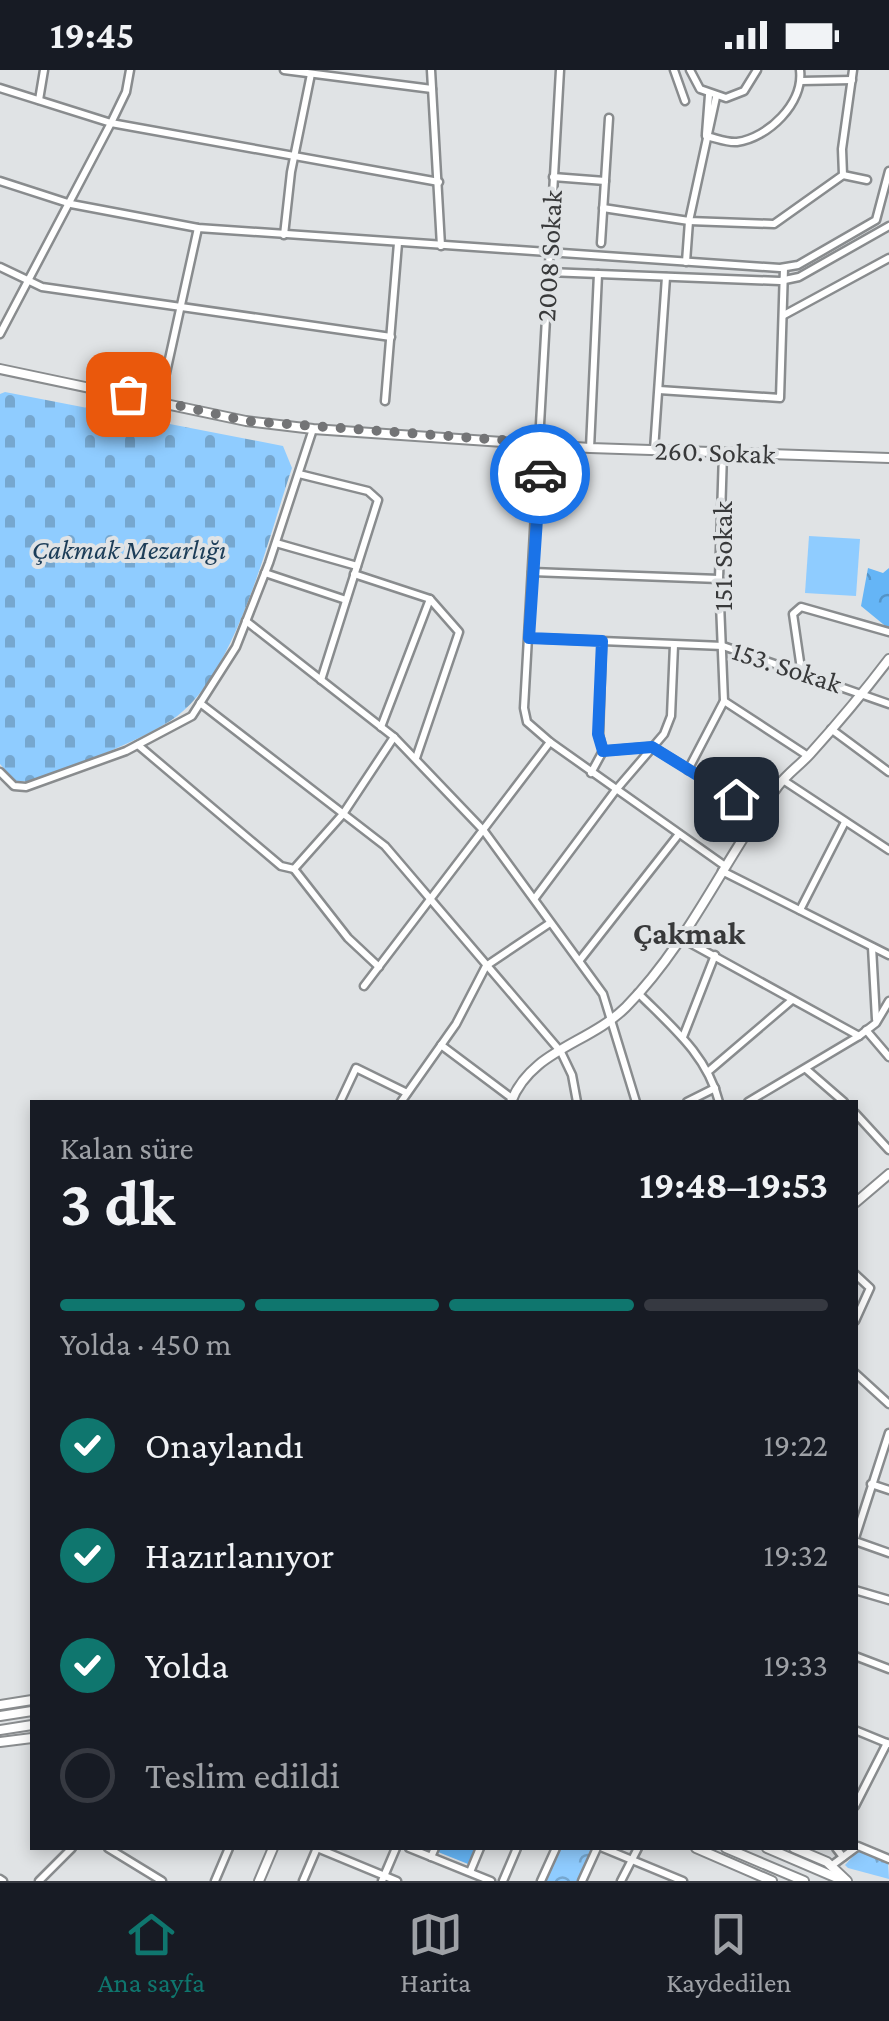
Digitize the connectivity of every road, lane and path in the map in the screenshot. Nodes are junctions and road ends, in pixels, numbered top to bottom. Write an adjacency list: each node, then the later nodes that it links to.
1 (44, 70): 17 (street)
2 (130, 70): 20 (street)
3 (284, 70): 11 (street)
4 (431, 70): 15 (street)
5 (560, 70): 25 (street, 2008 Sokak)
6 (674, 70): 18 (street)
7 (690, 70): 16 (street)
8 (757, 70): 16 (street)
9 (800, 70): 12 (street)
10 (854, 70): 13 (street)
11 (311, 74): 15 (street); 22 (street)
12 (802, 80): 13 (street); 21 (street)
13 (852, 80): 24 (street)
14 (0, 88): 17 (street)
15 (432, 89): 29 (street)
16 (712, 96): 21 (street)
17 (39, 100): 20 (street)
18 (685, 101)
19 (609, 118): 28 (street)
20 (110, 124): 22 (street); 30 (street)
21 (706, 135): 32 (street)
22 (294, 156): 29 (street); 35 (street)
23 (889, 171): 43 (street)
24 (843, 175): 26 (street); 32 (street)
25 (554, 177): 28 (street); 39 (street, 2008 Sokak)
26 (866, 180)
27 (0, 181): 30 (street)
28 (605, 181): 31 (street)
29 (439, 182): 38 (street)
30 (71, 204): 33 (street); 47 (street)
31 (603, 208): 32 (street); 37 (street)
32 (689, 220): 41 (street)
33 (198, 228): 35 (street); 49 (street)
34 (889, 228): 48 (street)
35 (284, 234): 36 (street)
36 (398, 243): 38 (street); 52 (street)
37 (602, 244)
38 (442, 246): 39 (street)
39 (549, 254): 41 (street); 44 (street, 2008 Sokak)
40 (889, 258): 50 (street)
41 (686, 262): 43 (street)
42 (0, 267): 47 (street)
43 (784, 268): 48 (street)
44 (548, 272): 45 (street); 58 (street, 2008 Sokak)
45 (598, 274): 46 (street); 59 (street)
46 (666, 276): 48 (street); 54 (street)
47 (27, 278): 49 (street); 51 (street)
48 (784, 281): 50 (street)
49 (180, 308): 52 (street); 55 (street)
50 (783, 315): 54 (street)
51 (0, 334)
52 (390, 338): 56 (street)
53 (0, 370): 55 (street, 260. Sokak)
54 (659, 390): 60 (street)
55 (160, 400): 57 (street, 260. Sokak)
56 (385, 400)
57 (313, 429): 58 (street, 260. Sokak); 63 (street)
58 (542, 443): 59 (street, 260. Sokak); 66 (street, 2008 Sokak)
59 (590, 448): 60 (street, 260. Sokak)
60 (654, 450): 61 (street, 260. Sokak)
61 (723, 453): 62 (street, 260. Sokak); 68 (street, 151. Sokak)
62 (889, 458)
63 (298, 474): 64 (street); 65 (street)
64 (276, 543): 65 (street); 67 (street)
65 (356, 570): 69 (street); 70 (street)
66 (532, 572): 68 (street); 73 (street, 2008 Sokak)
67 (265, 573): 70 (street); 71 (street)
68 (719, 579): 76 (street, 151. Sokak)
69 (430, 599): 84 (street); 92 (street)
70 (346, 600): 79 (street)
71 (246, 621): 79 (street); 82 (street)
72 (889, 632): 78 (street)
73 (529, 638): 74 (street, 153. Sokak); 87 (street, 2008 Sokak)
74 (602, 641): 75 (street, 153. Sokak); 90 (street)
75 (674, 645): 76 (street, 153. Sokak); 89 (street)
76 (724, 646): 78 (street, 153. Sokak); 81 (street, 151. Sokak)
77 (889, 660): 80 (street)
78 (801, 670): 80 (street, 153. Sokak)
79 (321, 680): 84 (street)
80 (864, 692): 83 (street, 153. Sokak); 85 (street)
81 (724, 702): 91 (street); 93 (street, 151. Sokak)
82 (200, 703): 88 (street); 100 (street)
83 (889, 704)
84 (381, 728): 86 (street)
85 (831, 729): 91 (street); 95 (street)
86 (394, 737): 92 (street); 100 (street)
87 (550, 742): 96 (street); 102 (street)
88 (138, 745): 94 (street); 105 (street)
89 (652, 747): 90 (street); 93 (street); 98 (street)
90 (603, 751): 96 (street)
91 (808, 756): 97 (street)
92 (416, 758): 102 (street)
93 (688, 770): 99 (street)
94 (0, 772)
95 (889, 772)
96 (591, 773): 98 (street)
97 (783, 780): 99 (street); 101 (street)
98 (615, 790): 103 (street); 108 (street)
99 (760, 813): 106 (street)
100 (342, 814): 105 (street); 107 (street)
101 (845, 822): 104 (street); 109 (street)
102 (484, 831): 107 (street); 108 (street)
103 (679, 834): 106 (street); 115 (street)
104 (889, 850)
105 (294, 869): 117 (street)
106 (724, 869): 109 (street); 111 (street)
107 (432, 898): 116 (street); 117 (street)
108 (535, 898): 110 (street)
109 (800, 910): 112 (street)
110 (551, 922): 115 (street); 116 (street)
111 (682, 938): 114 (street); 119 (street)
112 (872, 946): 113 (street); 123 (street)
113 (889, 954)
114 (715, 955): 120 (street); 125 (street)
115 (580, 960): 122 (street)
116 (486, 966): 126 (street); 127 (street)
117 (379, 968): 118 (street)
118 (364, 986)
119 (638, 992): 122 (street); 125 (street)
120 (792, 1000): 124 (street); 130 (street)
121 (889, 1002): 123 (street)
122 (613, 1017): 127 (street); 139 (street)
123 (876, 1023): 124 (street)
124 (863, 1033): 128 (street); 129 (street)
125 (682, 1038): 130 (street)
126 (440, 1045): 132 (street); 136 (street)
127 (561, 1052): 137 (street); 138 (street)
128 (889, 1057)
129 (806, 1069): 133 (street); 142 (street)
130 (710, 1070): 131 (street)
131 (715, 1088): 140 (street); 141 (street)
132 (407, 1093): 134 (street); 135 (street)
133 (764, 1098)
134 (341, 1100)
135 (402, 1100)
136 (511, 1100)
137 (512, 1100)
138 (577, 1100)
139 (635, 1100)
140 (692, 1100)
141 (718, 1100)
142 (842, 1100)
143 (858, 1116): 144 (street)
144 (889, 1150)
145 (889, 1174): 147 (street)
146 (858, 1189): 147 (street)
147 (868, 1192): 148 (street)
148 (858, 1201)
149 (858, 1277): 150 (street)
150 (858, 1314)
151 (858, 1376): 152 (street)
152 (889, 1404)
153 (889, 1433): 154 (street)
154 (870, 1484): 155 (street); 156 (street)
155 (889, 1490)
156 (858, 1529)
157 (858, 1541): 158 (street)
158 (889, 1552)
159 (858, 1591): 160 (street)
160 (889, 1600)
161 (858, 1657): 162 (street)
162 (889, 1669)
163 (30, 1700): 164 (street)
164 (0, 1705)
165 (30, 1712): 166 (street)
166 (0, 1716)
167 (30, 1725): 168 (street)
168 (0, 1730)
169 (858, 1731): 172 (street)
170 (30, 1738): 171 (street)
171 (0, 1742)
172 (888, 1743): 173 (street)
173 (858, 1800)
174 (858, 1846): 198 (street)
175 (70, 1850): 204 (street)
176 (111, 1850): 205 (street)
177 (228, 1850): 206 (street)
178 (272, 1850): 207 (street)
179 (316, 1850): 208 (street)
180 (321, 1850): 203 (street)
181 (395, 1850): 203 (street)
182 (414, 1850): 196 (street)
183 (434, 1850): 196 (street)
184 (479, 1850): 202 (street)
185 (516, 1850): 211 (street)
186 (555, 1850): 212 (street)
187 (599, 1850): 213 (street)
188 (605, 1850): 199 (street)
189 (637, 1850): 199 (street)
190 (701, 1850): 201 (street)
191 (731, 1850): 218 (street)
192 (772, 1850): 219 (street)
193 (798, 1850): 200 (street)
194 (837, 1850): 197 (street)
195 (853, 1850): 197 (street)
196 (431, 1857): 202 (street)
197 (843, 1858): 200 (street)
198 (889, 1859)
199 (631, 1860): 214 (street); 215 (street)
200 (831, 1866): 219 (street)
201 (747, 1870): 216 (street); 217 (street)
202 (470, 1872): 210 (street)
203 (383, 1878): 209 (street)
204 (39, 1881)
205 (162, 1881)
206 (215, 1881)
207 (259, 1881)
208 (303, 1881)
209 (397, 1881)
210 (491, 1881)
211 (504, 1881)
212 (541, 1881)
213 (582, 1881)
214 (621, 1881)
215 (683, 1881)
216 (742, 1881)
217 (772, 1881)
218 (804, 1881)
219 (846, 1881)

